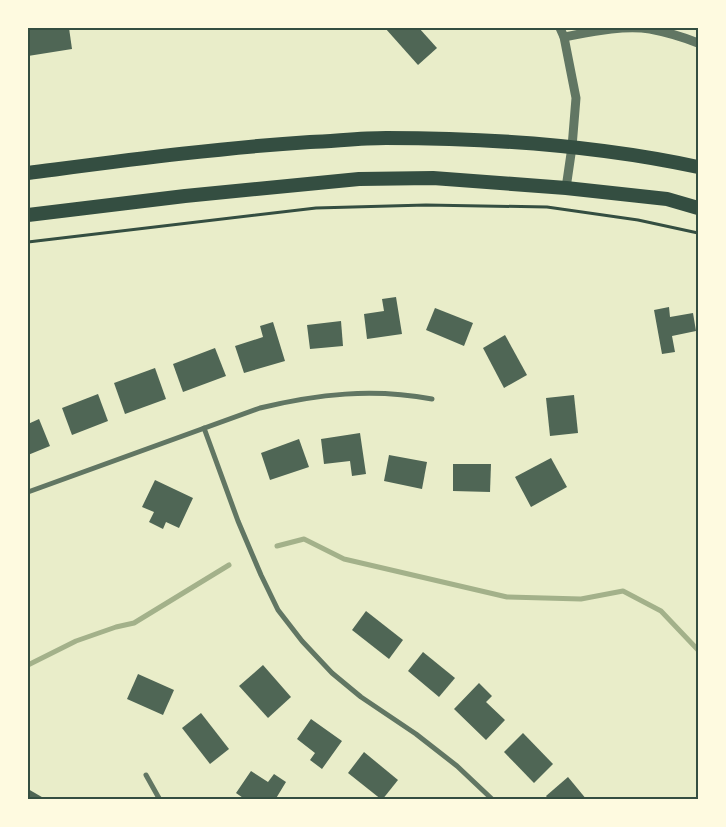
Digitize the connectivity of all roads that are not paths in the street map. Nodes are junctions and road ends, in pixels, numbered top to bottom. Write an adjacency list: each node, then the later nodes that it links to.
1 (560, 28): 2 (street)
2 (564, 37): 3 (street); 4 (street)
3 (698, 43)
4 (572, 147): 5 (highway); 6 (highway); 7 (street)
5 (698, 167)
6 (28, 173)
7 (566, 188): 8 (highway); 9 (highway)
8 (698, 208)
9 (28, 214)
10 (432, 399): 11 (street)
11 (204, 428): 12 (street); 15 (street)
12 (28, 492)
13 (146, 775): 14 (street)
14 (160, 800)
15 (493, 800)

